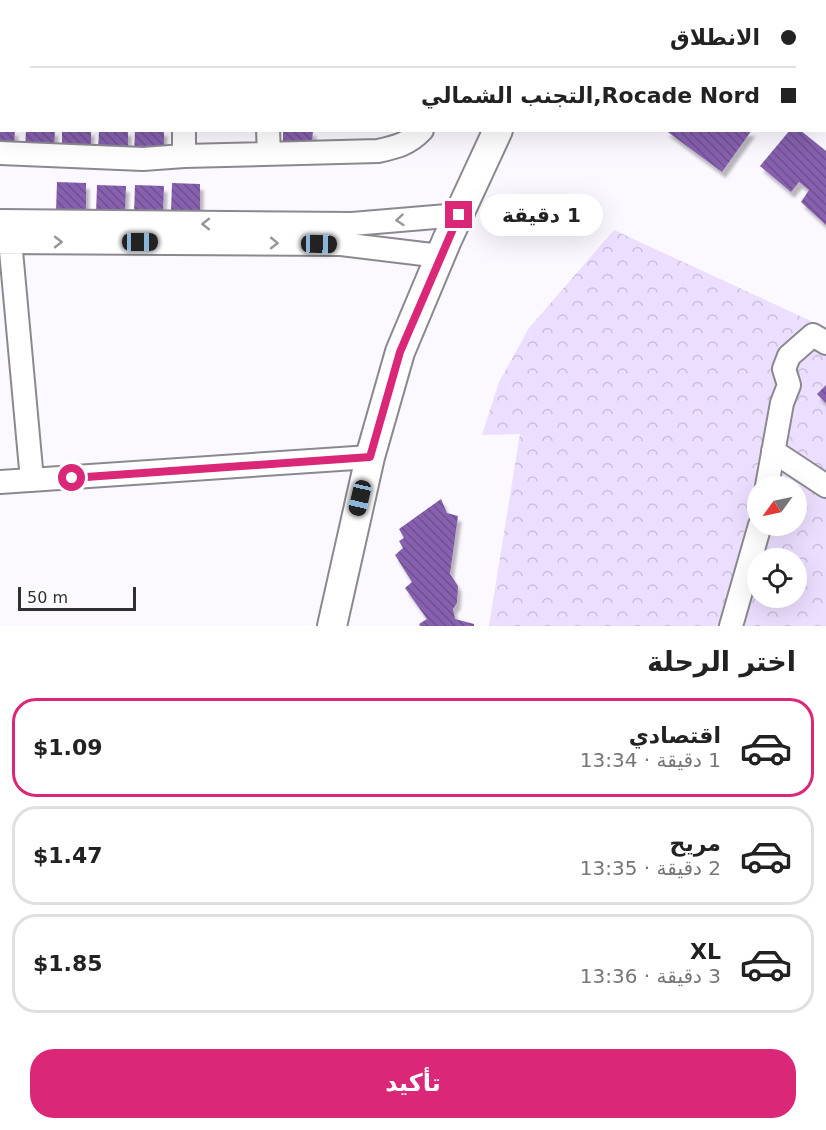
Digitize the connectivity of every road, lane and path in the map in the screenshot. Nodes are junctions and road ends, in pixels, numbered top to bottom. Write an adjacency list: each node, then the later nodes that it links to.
1 (184, 132): 7 (street)
2 (268, 132): 6 (street)
3 (420, 132): 6 (street)
4 (497, 132): 8 (main road)
5 (0, 153): 7 (street)
6 (269, 154): 7 (street)
7 (184, 156)
8 (459, 215): 9 (street, one-way to 9); 10 (main road)
9 (5, 231): 10 (street, one-way to 10); 15 (street)
10 (440, 256): 13 (main road)
11 (826, 343): 12 (street)
12 (773, 451): 14 (street); 17 (street)
13 (370, 457): 15 (street); 19 (main road)
14 (769, 476)
15 (32, 480): 16 (street)
16 (0, 482)
17 (826, 486)
18 (757, 536): 20 (street)
19 (332, 626)
20 (731, 626)

